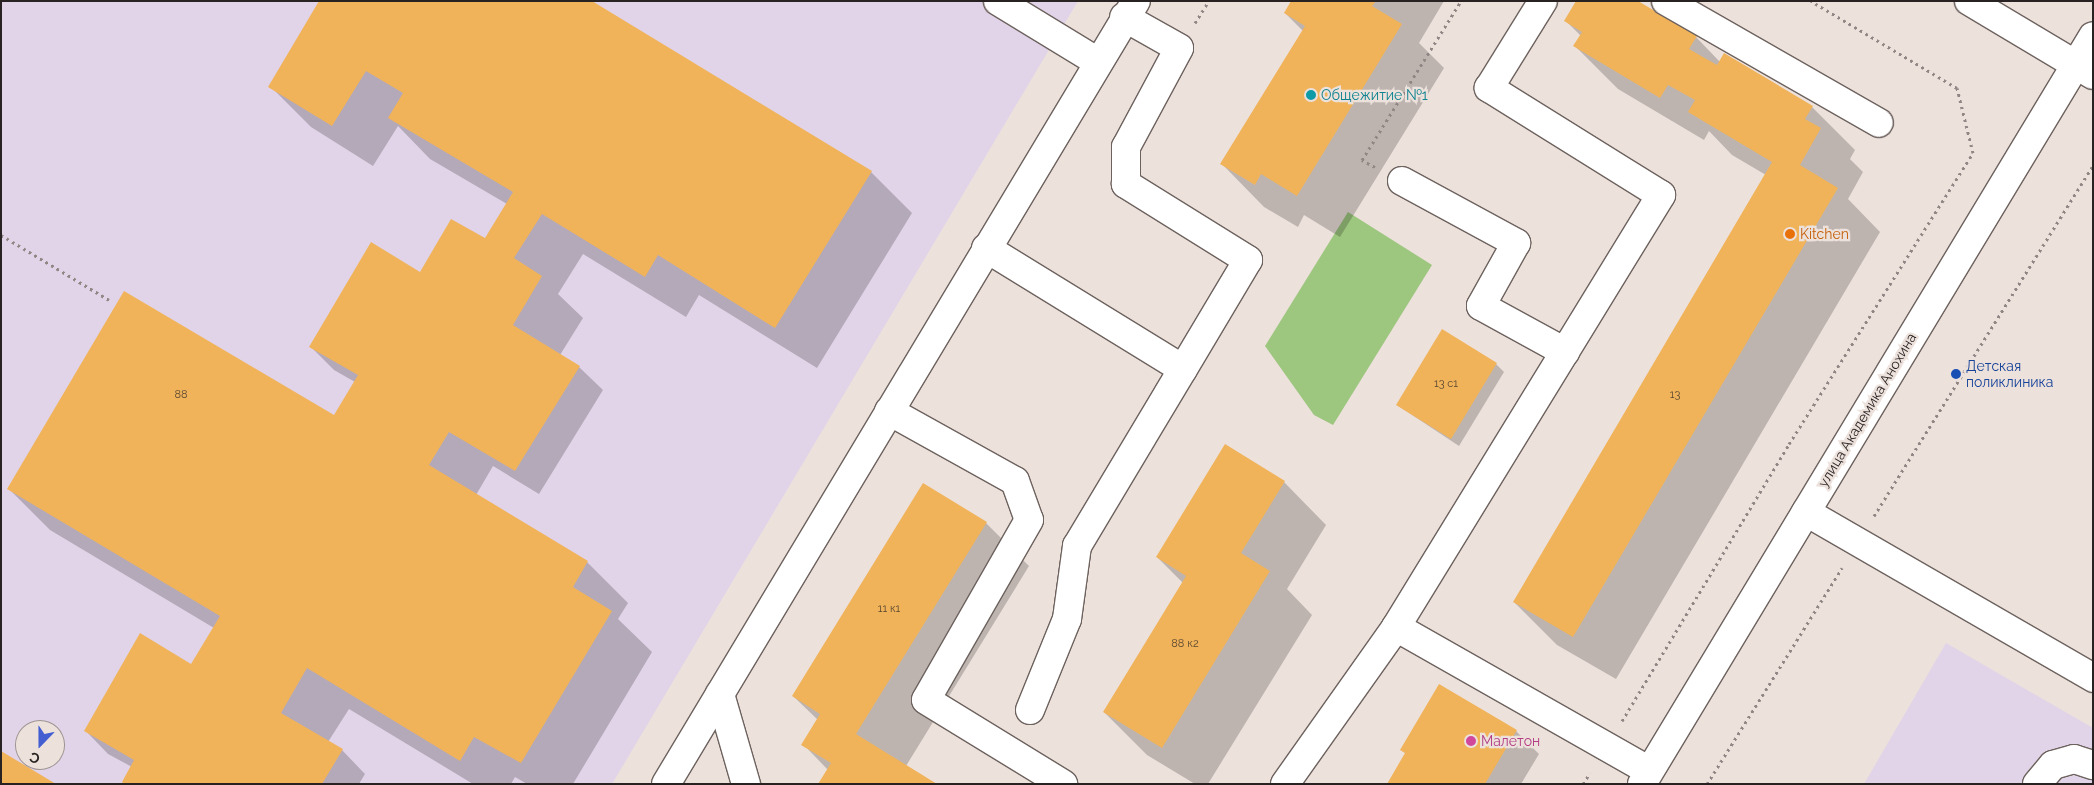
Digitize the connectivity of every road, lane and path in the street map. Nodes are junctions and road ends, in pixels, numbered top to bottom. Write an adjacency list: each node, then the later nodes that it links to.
1 (998, 1): 9 (street)
2 (1461, 1): 13 (path)
3 (1543, 1): 17 (street)
4 (1666, 1): 11 (street)
5 (1811, 1): 26 (path)
6 (1969, 1): 10 (street)
7 (1130, 9): 9 (street); 18 (street)
8 (2093, 36): 10 (street, улица Академика Анохина)
9 (1098, 62): 15 (street)
10 (2084, 70): 20 (street, улица Академика Анохина)
11 (1879, 123)
12 (2093, 166): 21 (path)
13 (1402, 181): 17 (street)
14 (1, 236): 16 (path)
15 (986, 248): 18 (street); 19 (street)
16 (109, 300)
17 (1565, 352): 22 (street)
18 (1183, 369): 25 (street)
19 (889, 411): 24 (street); 31 (street)
20 (1806, 512): 21 (street); 28 (street, улица Академика Анохина)
21 (1858, 542): 23 (street); 34 (path)
22 (1396, 627): 26 (street); 32 (street)
23 (2093, 678)
24 (720, 694): 29 (street); 30 (street)
25 (1030, 710)
26 (1606, 747): 28 (street); 33 (path)
27 (2093, 764): 35 (street)
28 (1646, 778)
29 (666, 784)
30 (746, 784)
31 (1063, 784)
32 (1285, 784)
33 (1583, 784)
34 (1707, 784)
35 (2037, 784)

